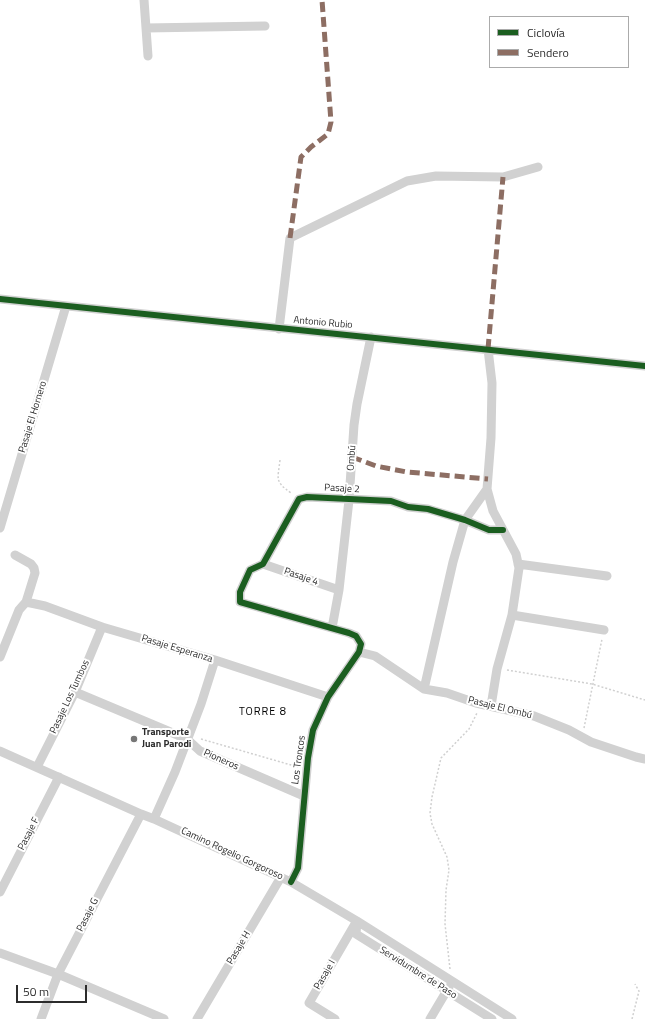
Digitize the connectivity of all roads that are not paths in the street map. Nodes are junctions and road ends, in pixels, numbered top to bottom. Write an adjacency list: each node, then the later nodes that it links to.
1 (144, 0): 3 (street)
2 (265, 26): 3 (street)
3 (146, 28): 4 (street)
4 (148, 56)
5 (538, 167): 8 (street)
6 (0, 299): 7 (street, Antonio Rubio)
7 (66, 306): 8 (street, Antonio Rubio); 15 (street, Pasaje El Hornero)
8 (279, 329): 9 (street, Antonio Rubio)
9 (372, 337): 10 (street, Antonio Rubio); 13 (street, Ombú)
10 (488, 349): 11 (street, Antonio Rubio); 12 (street)
11 (645, 366)
12 (487, 490): 14 (street); 16 (street)
13 (349, 500): 14 (street, Pasaje 2); 18 (street, Pasaje 2); 21 (street, Ombú)
14 (465, 520): 16 (street, Pasaje 2); 30 (street)
15 (0, 528)
16 (503, 530): 19 (street)
17 (15, 555): 22 (street)
18 (263, 564): 21 (street, Pasaje 4); 25 (street)
19 (518, 564): 20 (street); 23 (street)
20 (607, 576)
21 (339, 590): 25 (street, Ombú)
22 (26, 602): 24 (street, Pasaje Esperanza); 28 (street)
23 (512, 615): 26 (street); 33 (street)
24 (102, 627): 29 (street, Pasaje Esperanza); 31 (street, Pasaje Los Tumbos)
25 (332, 628): 27 (street)
26 (604, 630)
27 (359, 652): 30 (street, Pasaje El Ombú); 32 (street, Los Troncos)
28 (0, 657)
29 (214, 660): 32 (street, Pasaje Esperanza); 34 (street)
30 (424, 688): 33 (street, Pasaje El Ombú)
31 (75, 692): 34 (street, Pioneros); 37 (street, Pasaje Los Tumbos)
32 (328, 697): 39 (street, Los Troncos)
33 (486, 705): 36 (street, Pasaje El Ombú)
34 (188, 739): 39 (street, Pioneros); 41 (street)
35 (1, 752): 37 (street, Camino Rogelio Gorgoroso)
36 (645, 759)
37 (37, 767): 38 (street, Camino Rogelio Gorgoroso)
38 (59, 777): 40 (street, Camino Rogelio Gorgoroso); 44 (street, Pasaje F)
39 (304, 796): 43 (street, Los Troncos)
40 (140, 814): 41 (street, Camino Rogelio Gorgoroso); 47 (street, Pasaje G)
41 (154, 818): 42 (street, Camino Rogelio Gorgoroso)
42 (281, 877): 43 (street, Camino Rogelio Gorgoroso); 52 (street, Pasaje H)
43 (291, 882): 45 (street, Camino Rogelio Gorgoroso)
44 (0, 892)
45 (357, 921): 48 (street, Camino Rogelio Gorgoroso); 49 (street, Servidumbre de Paso); 53 (street, Pasaje I)
46 (0, 953): 47 (street)
47 (58, 974): 50 (street, Pasaje G); 51 (street)
48 (452, 982): 49 (street); 56 (street, Camino Rogelio Gorgoroso)
49 (447, 991): 54 (street); 55 (street, Servidumbre de Paso)
50 (41, 1019)
51 (164, 1019)
52 (197, 1019)
53 (335, 1019)
54 (430, 1019)
55 (492, 1019)
56 (512, 1019)

